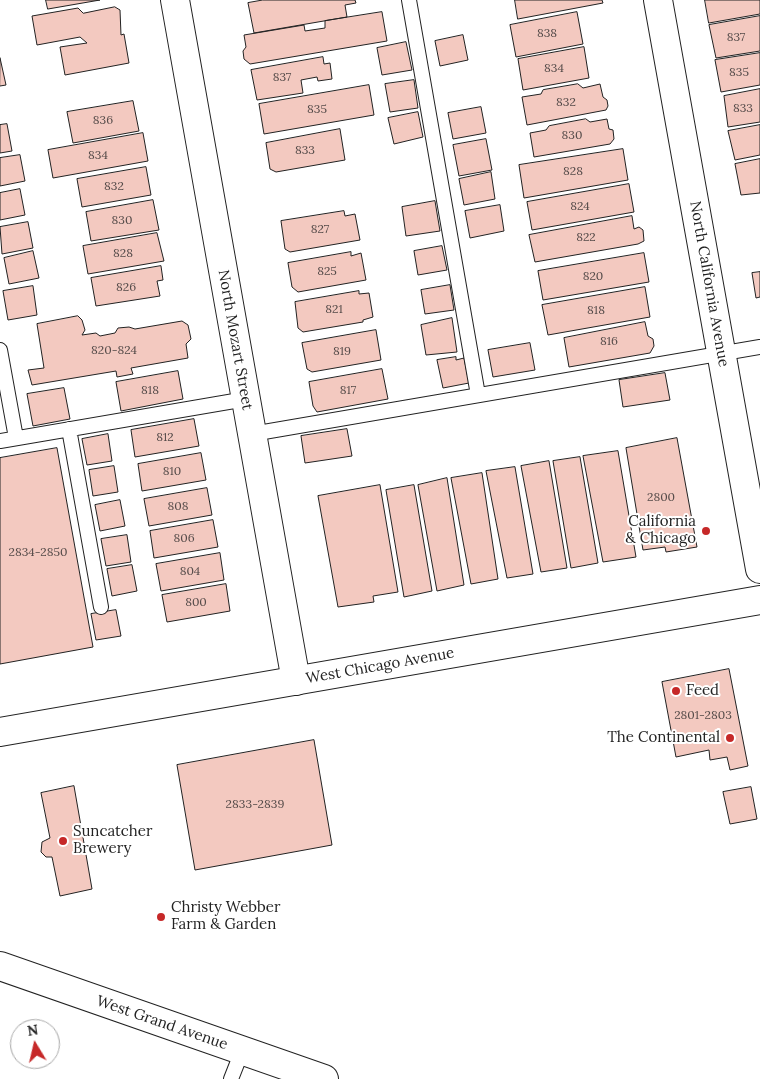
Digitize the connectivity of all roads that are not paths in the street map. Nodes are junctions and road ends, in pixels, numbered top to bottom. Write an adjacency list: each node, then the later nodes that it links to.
1 (175, 0): 8 (street, North Mozart Street)
2 (409, 0): 7 (lane)
3 (658, 0): 6 (street, North California Avenue)
4 (760, 347): 6 (lane)
5 (0, 350): 11 (lane)
6 (722, 354): 7 (lane); 13 (street, North California Avenue)
7 (478, 395): 10 (lane)
8 (246, 398): 9 (lane); 10 (street, North Mozart Street)
9 (68, 429): 11 (lane); 15 (lane)
10 (252, 434): 16 (street, North Mozart Street)
11 (16, 438): 12 (lane)
12 (0, 441)
13 (760, 569)
14 (760, 600): 16 (street, West Chicago Avenue)
15 (101, 606)
16 (296, 681): 17 (street, West Chicago Avenue)
17 (0, 732)
18 (0, 966): 19 (street, West Grand Avenue)
19 (242, 1050): 20 (lane); 21 (street, West Grand Avenue)
20 (231, 1079)
21 (324, 1079)

